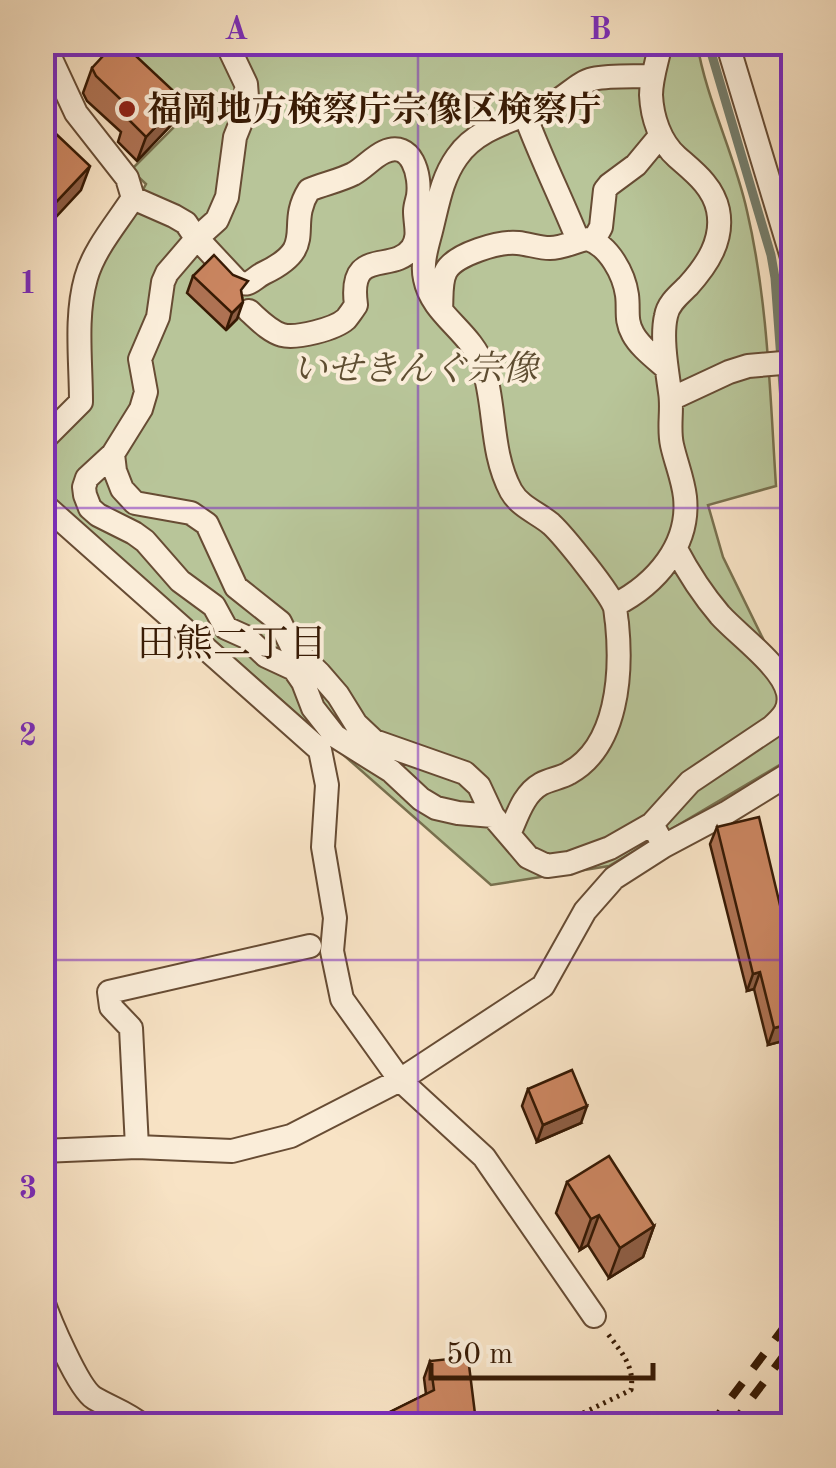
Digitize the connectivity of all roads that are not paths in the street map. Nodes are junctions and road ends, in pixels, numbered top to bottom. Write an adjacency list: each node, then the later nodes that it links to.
1 (42, 42): 8 (street)
2 (226, 42): 9 (street)
3 (662, 42): 5 (street)
4 (727, 42): 11 (street)
5 (654, 76): 6 (street); 7 (street)
6 (525, 115): 10 (street); 12 (street)
7 (660, 136): 10 (street); 15 (street)
8 (133, 198): 9 (street); 17 (street)
9 (197, 238): 13 (street); 18 (street)
10 (586, 240): 12 (street); 15 (street)
11 (794, 264)
12 (442, 310): 21 (street)
13 (249, 311)
14 (794, 362): 16 (street)
15 (666, 368): 16 (street)
16 (671, 398): 20 (street)
17 (42, 441)
18 (113, 454): 22 (street); 22 (street)
19 (42, 503): 29 (street)
20 (676, 549): 21 (street); 25 (street)
21 (615, 605): 26 (street)
22 (294, 659): 24 (street); 24 (street)
23 (794, 770): 27 (street)
24 (493, 816): 26 (street)
25 (652, 824): 26 (street); 27 (street)
26 (509, 834)
27 (664, 846): 29 (street)
28 (310, 946): 30 (street)
29 (400, 1080): 30 (street); 33 (street)
30 (137, 1147): 31 (street)
31 (42, 1151)
32 (42, 1298): 34 (street)
33 (594, 1316)
34 (144, 1426)

